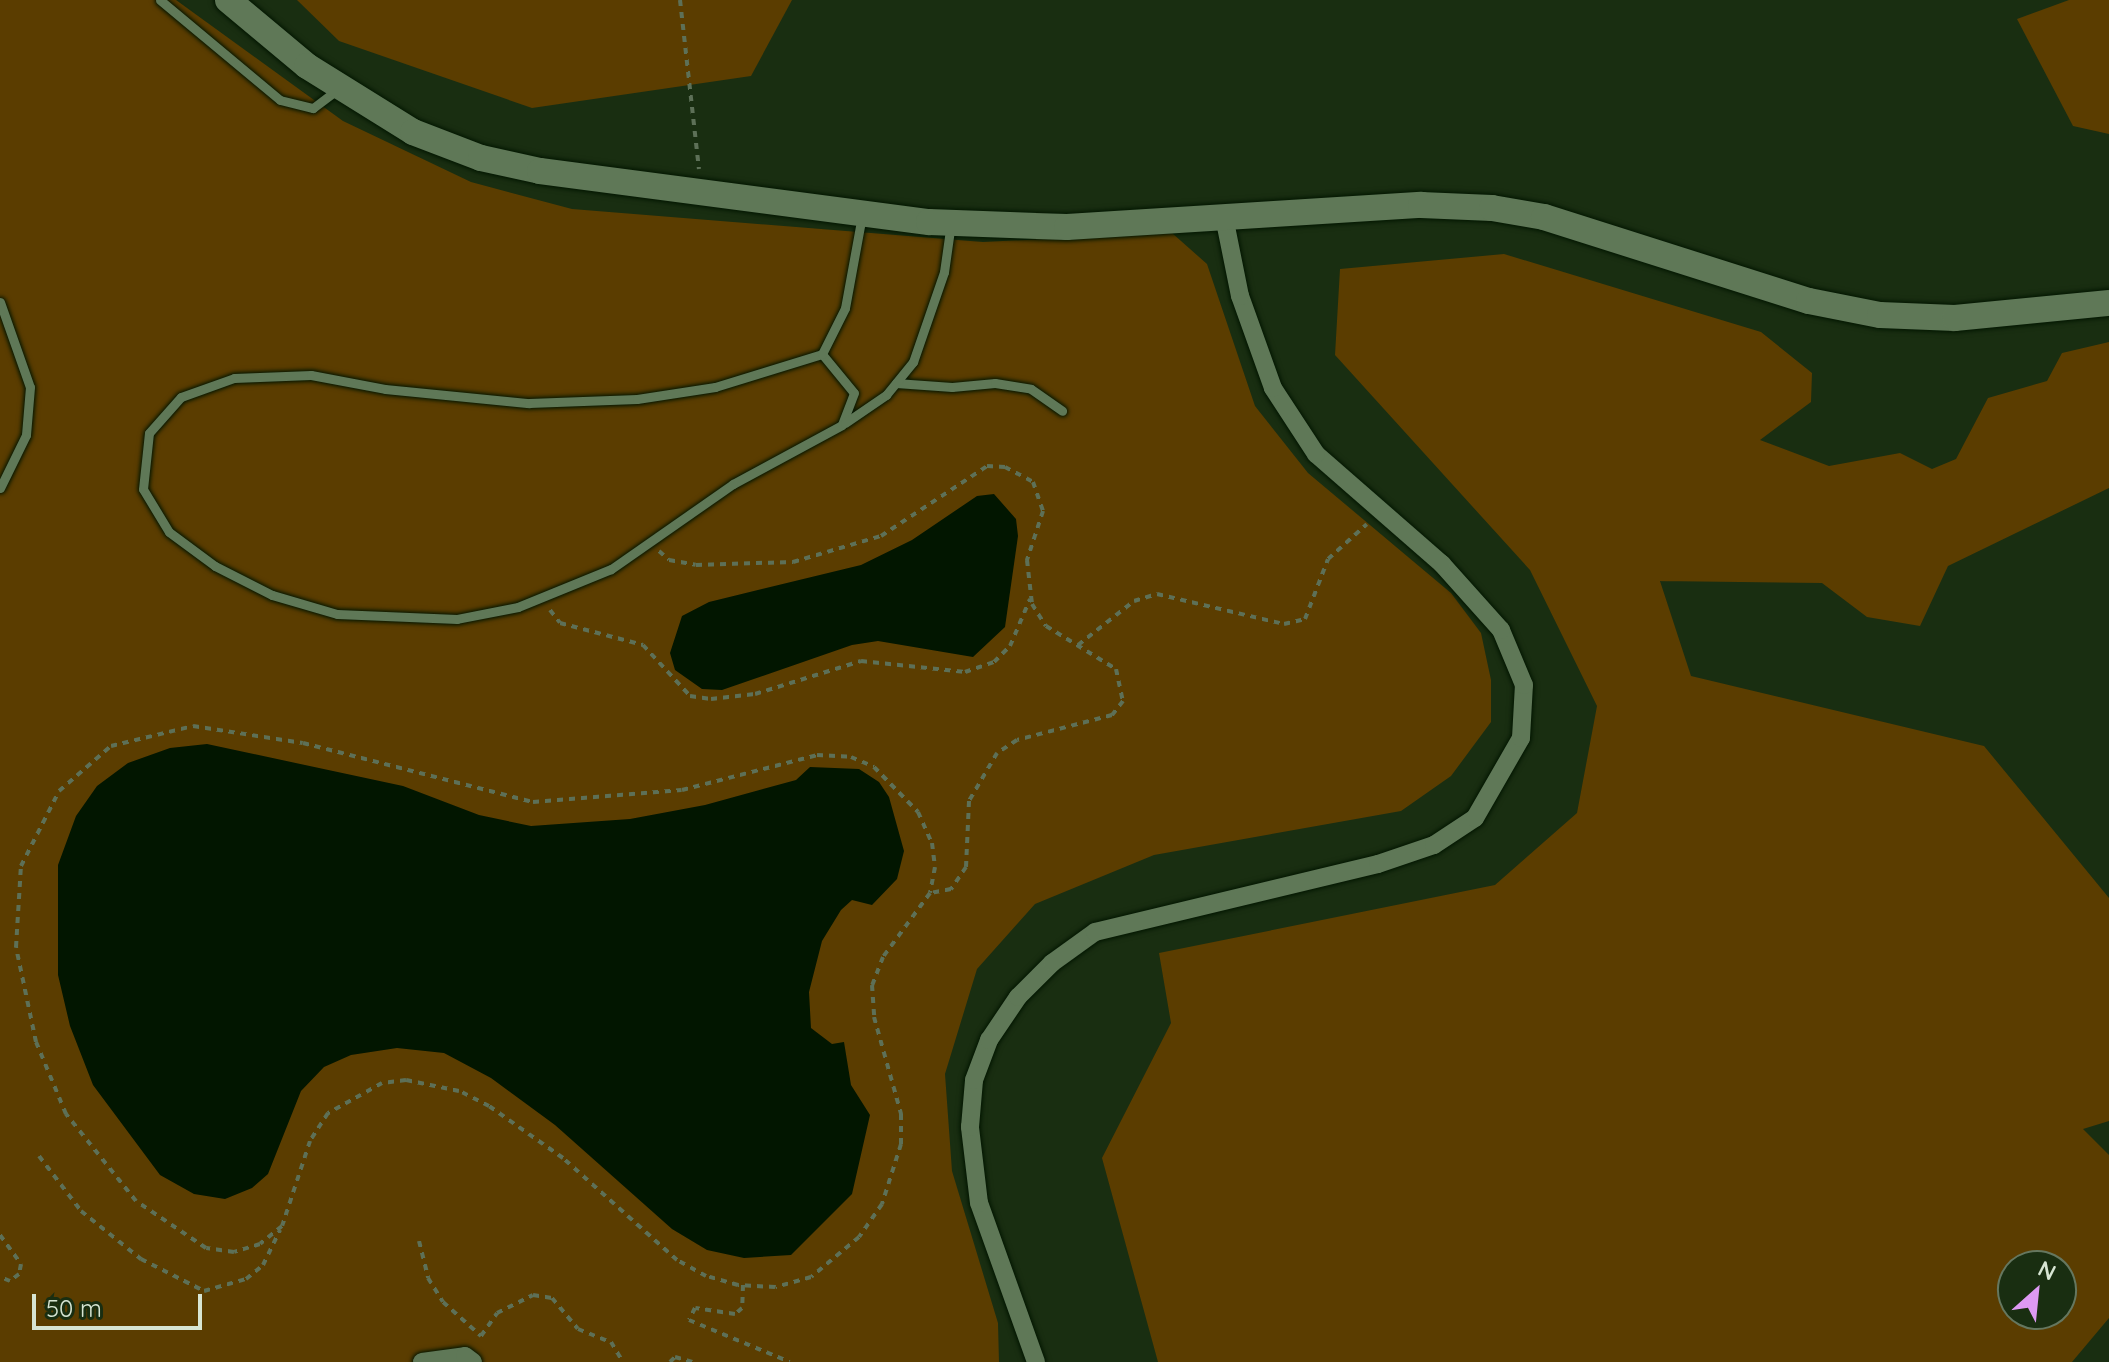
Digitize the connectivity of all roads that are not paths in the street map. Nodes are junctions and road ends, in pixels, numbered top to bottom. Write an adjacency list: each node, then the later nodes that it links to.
1 (160, 0): 3 (lane)
2 (228, 0): 3 (main road)
3 (340, 88): 4 (main road)
4 (862, 215): 6 (main road); 9 (lane)
5 (1224, 217): 6 (main road); 8 (main road); 16 (street)
6 (951, 222): 10 (lane)
7 (0, 302): 13 (lane)
8 (2109, 303)
9 (822, 354): 12 (lane); 12 (lane)
10 (896, 383): 11 (lane); 12 (lane)
11 (1062, 411)
12 (842, 425)
13 (0, 488)
14 (472, 1361): 15 (street)
15 (422, 1362)
16 (1036, 1362)

